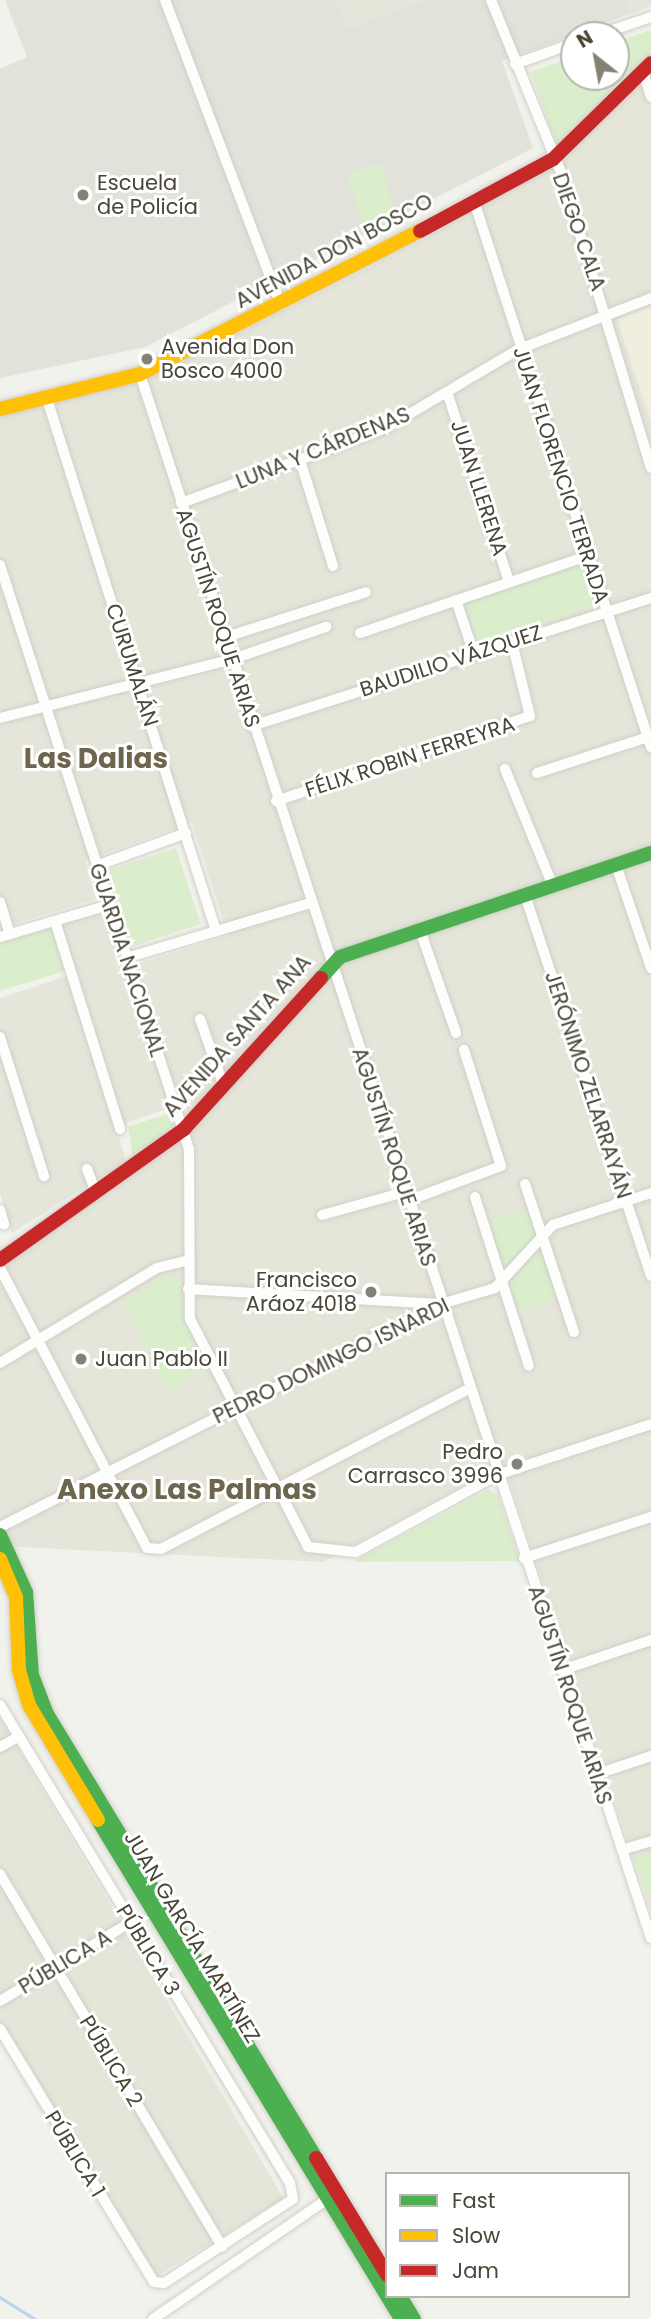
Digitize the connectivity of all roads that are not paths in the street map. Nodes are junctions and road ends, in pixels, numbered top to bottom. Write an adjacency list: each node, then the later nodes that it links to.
1 (165, 0): 12 (street)
2 (491, 0): 6 (street, DIEGO CALA)
3 (651, 17): 4 (street)
4 (630, 24)
5 (560, 48): 6 (street)
6 (515, 64): 9 (street, DIEGO CALA)
7 (647, 67): 8 (street); 9 (main road, AVENIDA DON BOSCO)
8 (651, 97)
9 (553, 159): 10 (main road, AVENIDA DON BOSCO); 13 (street, DIEGO CALA)
10 (474, 201): 12 (main road, AVENIDA DON BOSCO); 14 (street, JUAN FLORENCIO TERRADA)
11 (651, 298): 13 (street, LUNA Y CÁRDENAS)
12 (281, 304): 15 (main road, AVENIDA DON BOSCO)
13 (607, 313): 14 (street, LUNA Y CÁRDENAS); 19 (street, DIEGO CALA)
14 (519, 349): 16 (street, LUNA Y CÁRDENAS); 23 (street, JUAN FLORENCIO TERRADA)
15 (140, 374): 17 (main road, AVENIDA DON BOSCO); 22 (street, AGUSTÍN ROQUE ARIAS)
16 (448, 395): 20 (street, LUNA Y CÁRDENAS); 26 (street, JUAN LLERENA)
17 (47, 399): 18 (main road, AVENIDA DON BOSCO); 37 (street, CURUMALÁN)
18 (0, 409)
19 (648, 431): 21 (street, DIEGO CALA)
20 (300, 460): 22 (street, LUNA Y CÁRDENAS); 25 (street)
21 (651, 468)
22 (181, 503): 33 (street, AGUSTÍN ROQUE ARIAS)
23 (587, 556): 26 (street); 30 (street, JUAN FLORENCIO TERRADA)
24 (0, 565): 38 (street, GUARDIA NACIONAL)
25 (333, 566)
26 (509, 582): 29 (street)
27 (366, 592): 33 (street)
28 (651, 598): 30 (street, BAUDILIO VÁZQUEZ)
29 (456, 600): 32 (street); 35 (street)
30 (605, 611): 34 (street, BAUDILIO VÁZQUEZ); 41 (street, JUAN FLORENCIO TERRADA)
31 (326, 627): 36 (street)
32 (360, 633)
33 (223, 638): 36 (street, AGUSTÍN ROQUE ARIAS)
34 (512, 642): 35 (street, BAUDILIO VÁZQUEZ); 44 (street, FÉLIX ROBIN FERREYRA)
35 (474, 654): 40 (street, BAUDILIO VÁZQUEZ)
36 (230, 660): 37 (street); 40 (street, AGUSTÍN ROQUE ARIAS)
37 (138, 682): 38 (street); 45 (street, CURUMALÁN)
38 (44, 705): 39 (street); 48 (street, GUARDIA NACIONAL)
39 (0, 718)
40 (252, 726): 44 (street, AGUSTÍN ROQUE ARIAS)
41 (650, 740): 43 (street)
42 (505, 769): 49 (street)
43 (537, 773)
44 (276, 801): 52 (street, AGUSTÍN ROQUE ARIAS)
45 (186, 833): 48 (street); 56 (street, CURUMALÁN)
46 (651, 853): 47 (main road, AVENIDA SANTA ANA)
47 (616, 864): 49 (main road, AVENIDA SANTA ANA); 60 (street)
48 (96, 866): 53 (street, GUARDIA NACIONAL)
49 (553, 886): 50 (main road, AVENIDA SANTA ANA)
50 (525, 895): 55 (main road, AVENIDA SANTA ANA); 75 (street, JERÓNIMO ZELARRAYÁN)
51 (0, 902): 57 (street)
52 (310, 903): 56 (street); 59 (street, AGUSTÍN ROQUE ARIAS)
53 (109, 905): 54 (street); 58 (street, GUARDIA NACIONAL)
54 (55, 921): 57 (street); 66 (street)
55 (420, 930): 59 (main road, AVENIDA SANTA ANA); 62 (street)
56 (216, 931): 58 (street)
57 (5, 936)
58 (126, 958): 67 (street, GUARDIA NACIONAL)
59 (331, 964): 65 (main road, AVENIDA SANTA ANA); 73 (street, AGUSTÍN ROQUE ARIAS)
60 (651, 968)
61 (200, 1020): 65 (street)
62 (456, 1033)
63 (0, 1037): 69 (street)
64 (464, 1050): 73 (street)
65 (223, 1084): 67 (main road, AVENIDA SANTA ANA)
66 (120, 1129)
67 (184, 1129): 71 (main road, AVENIDA SANTA ANA); 81 (street, GUARDIA NACIONAL)
68 (87, 1169): 71 (street)
69 (44, 1176)
70 (525, 1184): 79 (street)
71 (96, 1193): 80 (main road, AVENIDA SANTA ANA)
72 (651, 1193): 75 (street)
73 (406, 1196): 77 (street); 86 (street, AGUSTÍN ROQUE ARIAS)
74 (475, 1197): 84 (street)
75 (626, 1201): 79 (street); 83 (street, JERÓNIMO ZELARRAYÁN)
76 (0, 1210): 78 (street)
77 (322, 1215)
78 (4, 1224)
79 (542, 1236): 84 (street); 87 (street)
80 (0, 1259)
81 (188, 1260): 85 (street, GUARDIA NACIONAL); 88 (street)
82 (0, 1268): 88 (street)
83 (651, 1276)
84 (502, 1283): 86 (street, PEDRO DOMINGO ISNARDI); 90 (street)
85 (188, 1289): 86 (street); 92 (street, GUARDIA NACIONAL)
86 (441, 1304): 91 (street, AGUSTÍN ROQUE ARIAS); 92 (street, PEDRO DOMINGO ISNARDI)
87 (573, 1332)
88 (38, 1343): 89 (street); 94 (street)
89 (0, 1363)
90 (529, 1366)
91 (469, 1390): 95 (street, AGUSTÍN ROQUE ARIAS); 96 (street)
92 (235, 1408): 94 (street, PEDRO DOMINGO ISNARDI); 96 (street, GUARDIA NACIONAL)
93 (651, 1424): 95 (street)
94 (106, 1474): 96 (street); 98 (street, PEDRO DOMINGO ISNARDI)
95 (498, 1475): 96 (street, GUARDIA NACIONAL); 100 (street, AGUSTÍN ROQUE ARIAS)
96 (277, 1489)
97 (651, 1517): 100 (street)
98 (0, 1527)
99 (0, 1535): 119 (main road, JUAN GARCÍA MARTÍNEZ)
100 (524, 1558): 103 (street, AGUSTÍN ROQUE ARIAS)
101 (0, 1559): 117 (main road, JUAN GARCÍA MARTÍNEZ)
102 (651, 1640): 103 (street)
103 (562, 1670): 108 (street, AGUSTÍN ROQUE ARIAS)
104 (0, 1705): 105 (street, PÚBLICA 3)
105 (18, 1737): 106 (street); 112 (street, PÚBLICA 3)
106 (0, 1747)
107 (651, 1756): 108 (street)
108 (597, 1774): 110 (street, AGUSTÍN ROQUE ARIAS)
109 (651, 1841): 110 (street)
110 (622, 1850): 113 (street, AGUSTÍN ROQUE ARIAS)
111 (0, 1874): 114 (street, PÚBLICA 2)
112 (131, 1922): 114 (street, PÚBLICA A); 118 (street, PÚBLICA 3)
113 (651, 1938)
114 (56, 1968): 115 (street, PÚBLICA A); 118 (street, PÚBLICA 2)
115 (0, 2001)
116 (0, 2029): 118 (street, PÚBLICA 1)
117 (326, 2200): 120 (main road, JUAN GARCÍA MARTÍNEZ); 123 (street)
118 (222, 2247)
119 (385, 2272)
120 (385, 2294)
121 (388, 2298): 124 (main road, JUAN GARCÍA MARTÍNEZ)
122 (401, 2298): 125 (main road)
123 (153, 2319)
124 (401, 2319)
125 (414, 2319)

